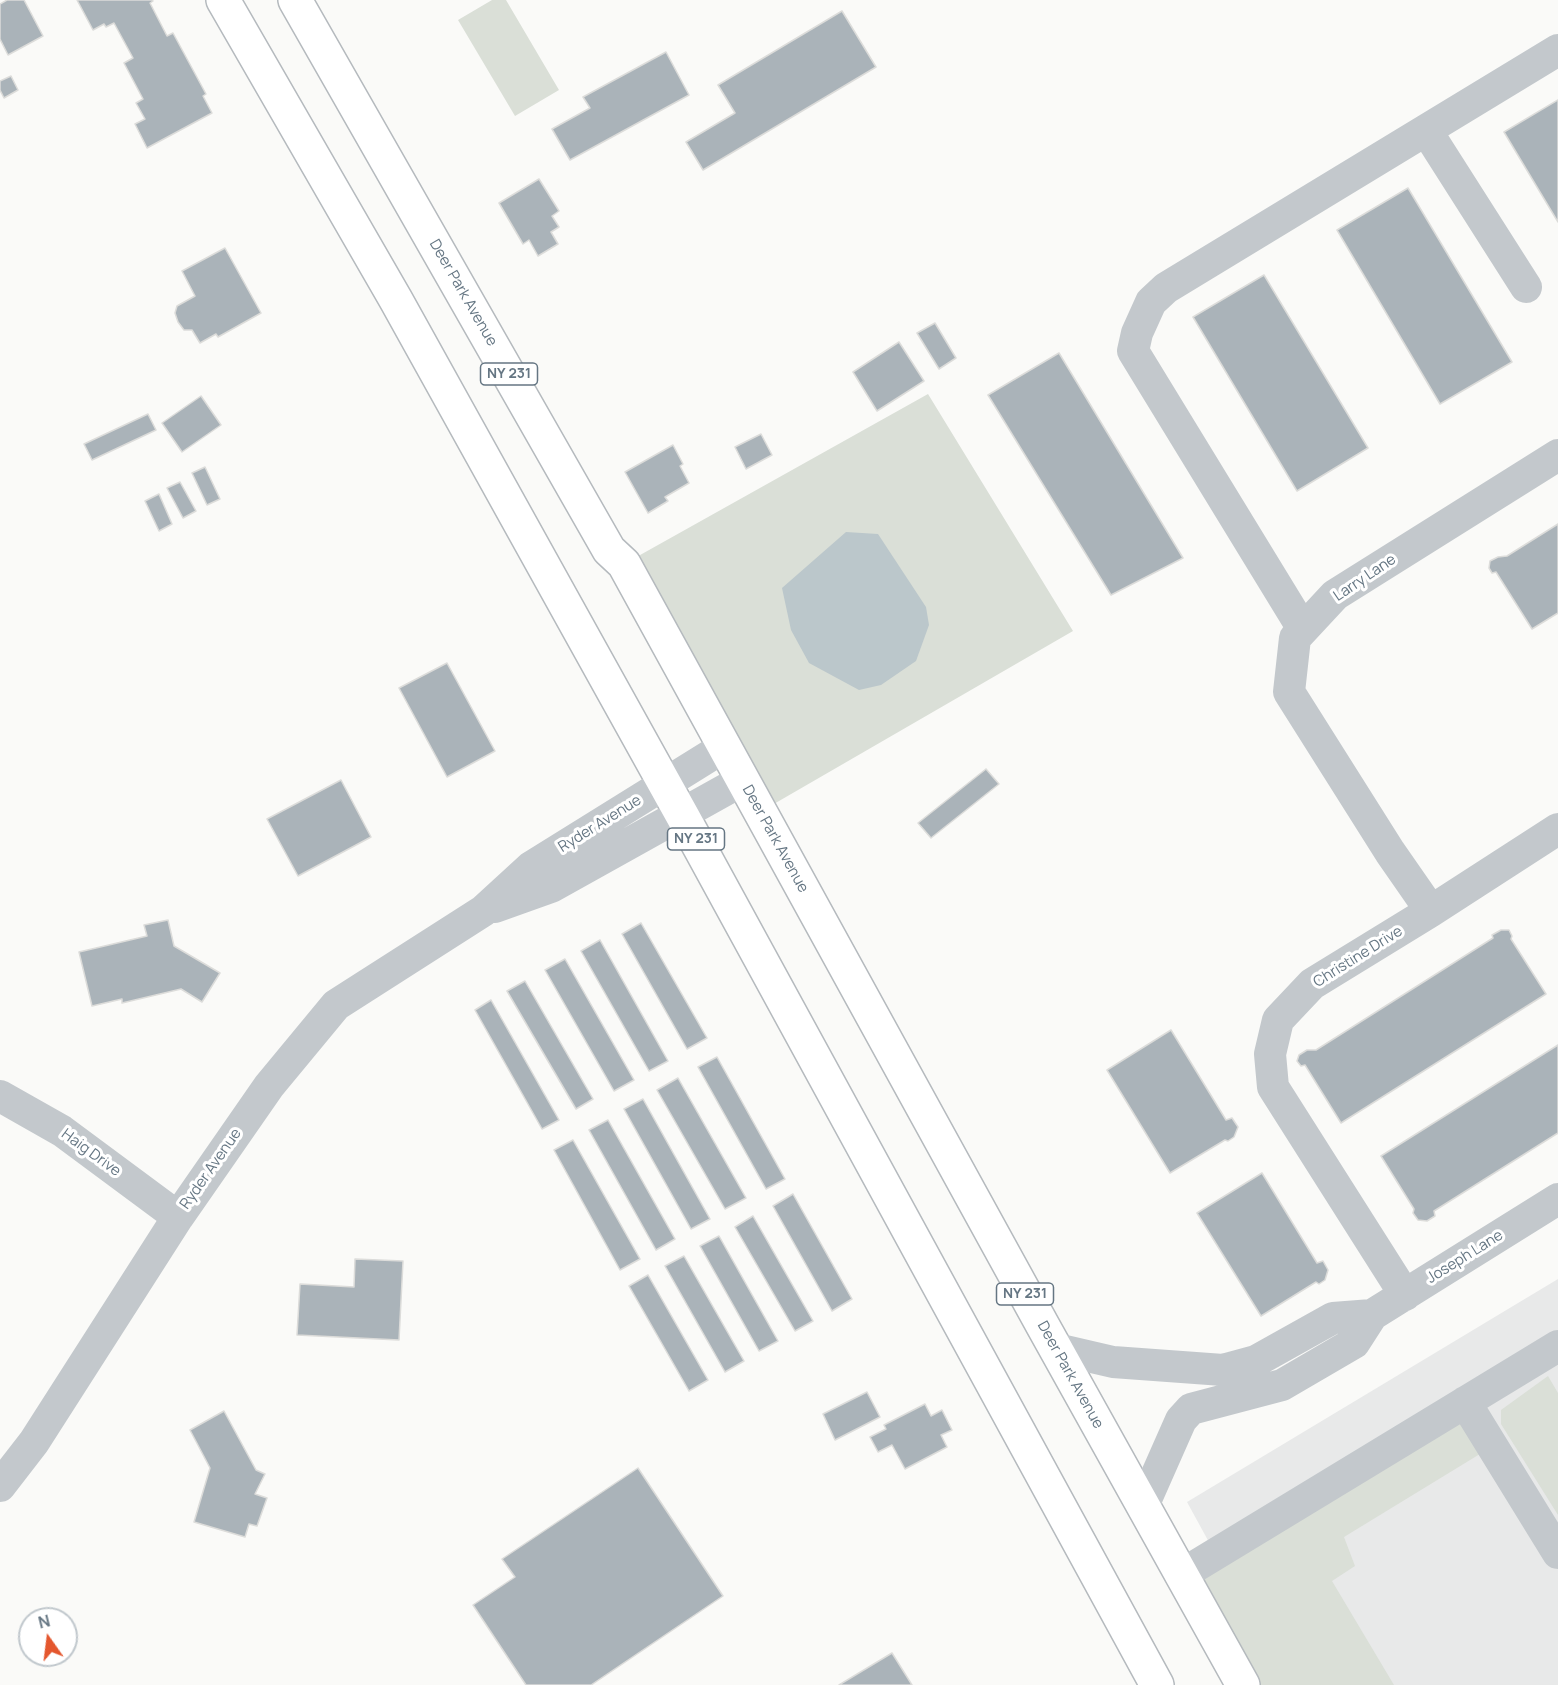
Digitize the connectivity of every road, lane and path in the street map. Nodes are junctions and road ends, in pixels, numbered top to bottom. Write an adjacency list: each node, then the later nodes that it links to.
1 (223, 0): 10 (main road, NY 231)
2 (296, 0): 8 (main road, Deer Park Avenue / NY 231)
3 (1558, 50): 4 (street)
4 (1426, 130): 5 (street); 7 (street)
5 (1526, 287)
6 (1558, 455): 7 (street, Larry Lane)
7 (1303, 630): 14 (street, Larry Lane)
8 (723, 747): 9 (main road, Deer Park Avenue / NY 231); 10 (street, Ryder Avenue)
9 (743, 780): 11 (street, Ryder Avenue); 21 (main road, Deer Park Avenue / NY 231)
10 (665, 783): 11 (main road, NY 231); 13 (street, Ryder Avenue)
11 (682, 815): 13 (street, Ryder Avenue); 27 (main road, NY 231)
12 (1558, 829): 14 (street, Christine Drive)
13 (483, 911): 17 (street, Ryder Avenue)
14 (1431, 911): 18 (street, Christine Drive)
15 (0, 1096): 17 (street, Haig Drive)
16 (1558, 1199): 18 (street, Joseph Lane)
17 (178, 1217): 23 (street, Ryder Avenue)
18 (1405, 1295): 19 (street, Joseph Lane)
19 (1372, 1315): 21 (street); 24 (street)
20 (1558, 1346): 22 (street)
21 (1057, 1349): 24 (main road, Deer Park Avenue / NY 231)
22 (1465, 1402): 25 (street); 26 (street)
23 (0, 1486)
24 (1143, 1506): 26 (main road, Deer Park Avenue / NY 231)
25 (1558, 1553)
26 (1181, 1575): 28 (main road, Deer Park Avenue / NY 231)
27 (1157, 1685)
28 (1243, 1685)

